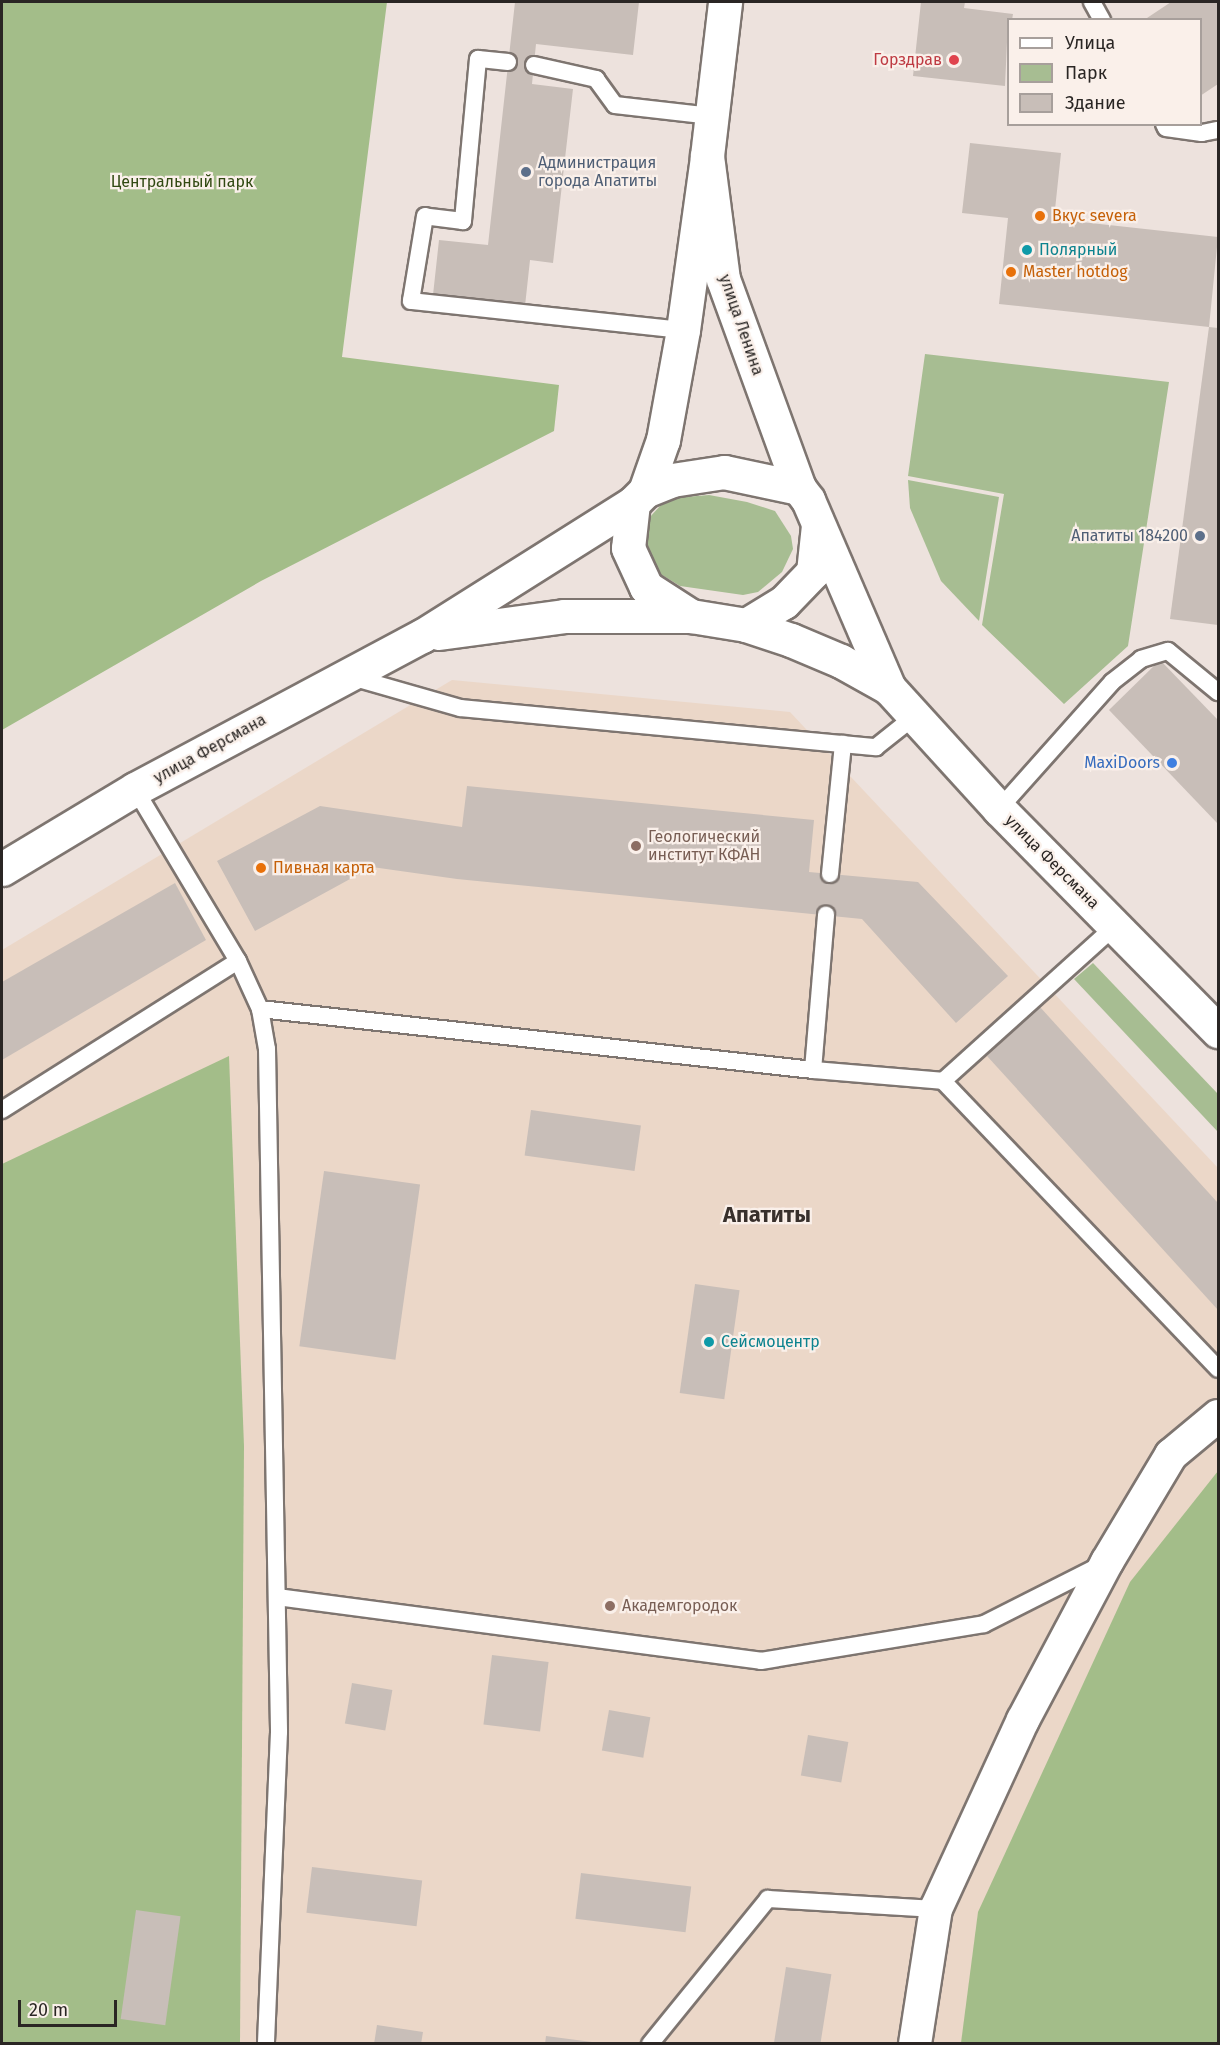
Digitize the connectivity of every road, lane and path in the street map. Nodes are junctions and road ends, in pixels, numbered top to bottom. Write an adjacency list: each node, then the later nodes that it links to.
1 (725, 2): 6 (street, улица Ленина)
2 (1092, 2): 3 (lane)
3 (1101, 18)
4 (508, 62): 10 (lane)
5 (534, 65): 6 (lane)
6 (711, 116): 9 (street, улица Ленина)
7 (1165, 126): 8 (lane)
8 (1218, 130)
9 (707, 156): 10 (street, улица Ленина); 11 (street, улица Ленина)
10 (682, 330): 12 (street, улица Ленина)
11 (799, 488): 12 (street); 13 (street)
12 (639, 497): 14 (street); 16 (street, улица Ферсмана)
13 (818, 524): 15 (street); 18 (street, улица Ферсмана)
14 (691, 616): 15 (street); 16 (street, улица Ферсмана)
15 (746, 625): 18 (street, улица Ферсмана)
16 (422, 636): 17 (street, улица Ферсмана)
17 (348, 676): 21 (lane); 22 (street, улица Ферсмана)
18 (889, 688): 20 (street, улица Ферсмана)
19 (1218, 692): 23 (lane)
20 (915, 716): 21 (lane); 23 (street, улица Ферсмана)
21 (843, 744): 25 (lane)
22 (135, 789): 24 (street, улица Ферсмана); 28 (lane)
23 (999, 809): 27 (street, улица Ферсмана)
24 (2, 869)
25 (830, 874)
26 (826, 915): 31 (lane)
27 (1116, 925): 30 (street, улица Ферсмана); 32 (lane)
28 (238, 961): 29 (lane); 33 (lane)
29 (260, 1008): 31 (lane); 37 (lane)
30 (1218, 1031)
31 (813, 1070): 32 (lane)
32 (943, 1081): 34 (lane)
33 (2, 1110)
34 (1218, 1369)
35 (1218, 1416): 36 (street)
36 (1107, 1562): 37 (lane); 38 (street)
37 (277, 1598): 39 (lane)
38 (936, 1909): 40 (lane); 41 (street)
39 (266, 2043)
40 (650, 2043)
41 (915, 2043)

